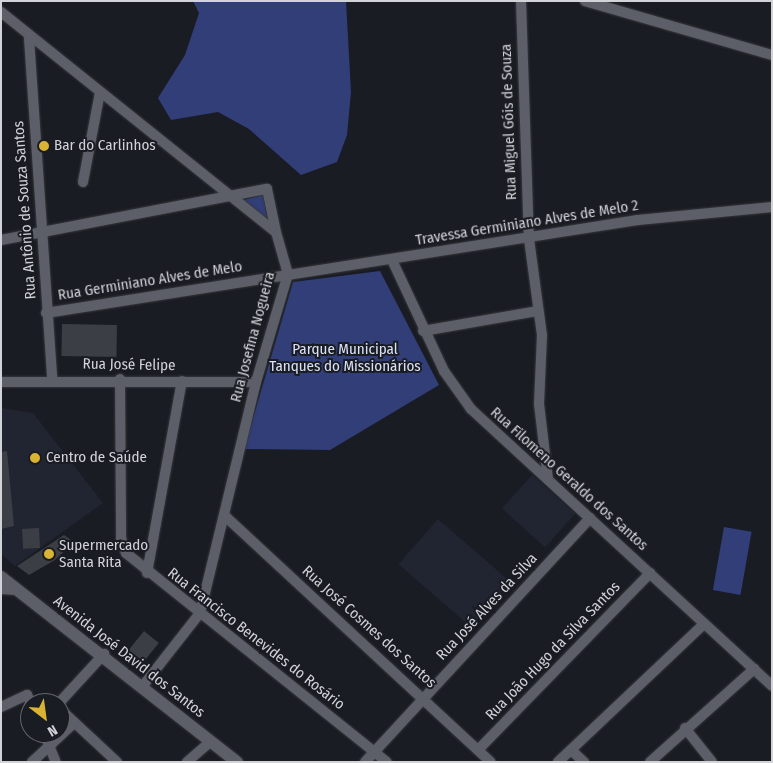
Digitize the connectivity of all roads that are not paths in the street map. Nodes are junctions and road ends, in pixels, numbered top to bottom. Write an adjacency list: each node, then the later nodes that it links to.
1 (521, 1): 12 (street, Rua Miguel Góis de Souza)
2 (585, 1): 5 (street)
3 (1, 12): 4 (street)
4 (29, 38): 6 (street); 10 (street, Rua Antônio de Souza Santos)
5 (772, 55)
6 (100, 92): 7 (street); 8 (street)
7 (83, 182)
8 (234, 197): 10 (street); 11 (street); 11 (street, Rua Josefina Nogueira)
9 (772, 207): 12 (street, Travessa Germiniano Alves de Melo 2)
10 (41, 232): 13 (street); 17 (street, Rua Antônio de Souza Santos)
11 (276, 232): 15 (street, Rua Josefina Nogueira)
12 (529, 239): 14 (street, Travessa Germiniano Alves de Melo 2); 16 (street, Rua Miguel Góis de Souza)
13 (1, 240)
14 (392, 260): 15 (street, Travessa Germiniano Alves de Melo 2); 18 (street, Rua Filomeno Geraldo dos Santos)
15 (288, 274): 17 (street, Rua Germiniano Alves de Melo); 23 (street, Rua Josefina Nogueira)
16 (538, 311): 18 (street); 24 (street, Rua Miguel Góis de Souza)
17 (46, 313): 19 (street, Rua Antônio de Souza Santos)
18 (423, 331): 24 (street, Rua Filomeno Geraldo dos Santos)
19 (52, 379): 20 (street, Rua José Felipe); 21 (street, Rua José Felipe)
20 (120, 379): 22 (street, Rua José Felipe); 27 (street, Rua Francisco Benevides do Rosário)
21 (1, 382)
22 (182, 382): 23 (street, Rua José Felipe); 27 (street)
23 (256, 382): 25 (street, Rua Josefina Nogueira)
24 (548, 480): 26 (street, Rua Filomeno Geraldo dos Santos)
25 (225, 516): 32 (street, Rua Josefina Nogueira); 39 (street, Rua José Cosmes dos Santos)
26 (590, 518): 28 (street, Rua Filomeno Geraldo dos Santos); 39 (street, Rua José Alves da Silva)
27 (147, 573): 32 (street, Rua Francisco Benevides do Rosário)
28 (650, 573): 33 (street, Rua Filomeno Geraldo dos Santos); 48 (street, Rua João Hugo da Silva Santos)
29 (1, 576): 31 (main road, Avenida José David dos Santos)
30 (1, 589): 31 (street)
31 (16, 590): 34 (main road, Avenida José David dos Santos)
32 (200, 613): 37 (street, Rua Josefina Nogueira); 50 (street, Rua Francisco Benevides do Rosário)
33 (704, 624): 35 (street, Rua Filomeno Geraldo dos Santos); 49 (street)
34 (104, 654): 37 (main road, Avenida José David dos Santos); 38 (street)
35 (754, 669): 36 (street, Rua Filomeno Geraldo dos Santos); 44 (street)
36 (772, 686)
37 (142, 688): 45 (main road, Avenida José David dos Santos)
38 (68, 693)
39 (424, 697): 48 (street, Rua José Cosmes dos Santos); 50 (street, Rua José Alves da Silva)
40 (20, 698): 41 (street)
41 (1, 706)
42 (70, 721): 43 (street)
43 (73, 724): 47 (street); 53 (street)
44 (686, 728): 61 (street); 62 (street)
45 (210, 742): 54 (street); 55 (main road, Avenida José David dos Santos)
46 (48, 743): 47 (street)
47 (49, 746): 51 (street); 52 (street)
48 (478, 750): 58 (street, Rua José Cosmes dos Santos)
49 (571, 750): 59 (street); 60 (street)
50 (374, 751): 56 (street, Rua José Alves da Silva); 57 (street, Rua Francisco Benevides do Rosário)
51 (32, 762)
52 (56, 762)
53 (117, 762)
54 (187, 762)
55 (238, 762)
56 (365, 762)
57 (387, 762)
58 (491, 762)
59 (558, 762)
60 (584, 762)
61 (650, 762)
62 (712, 762)

